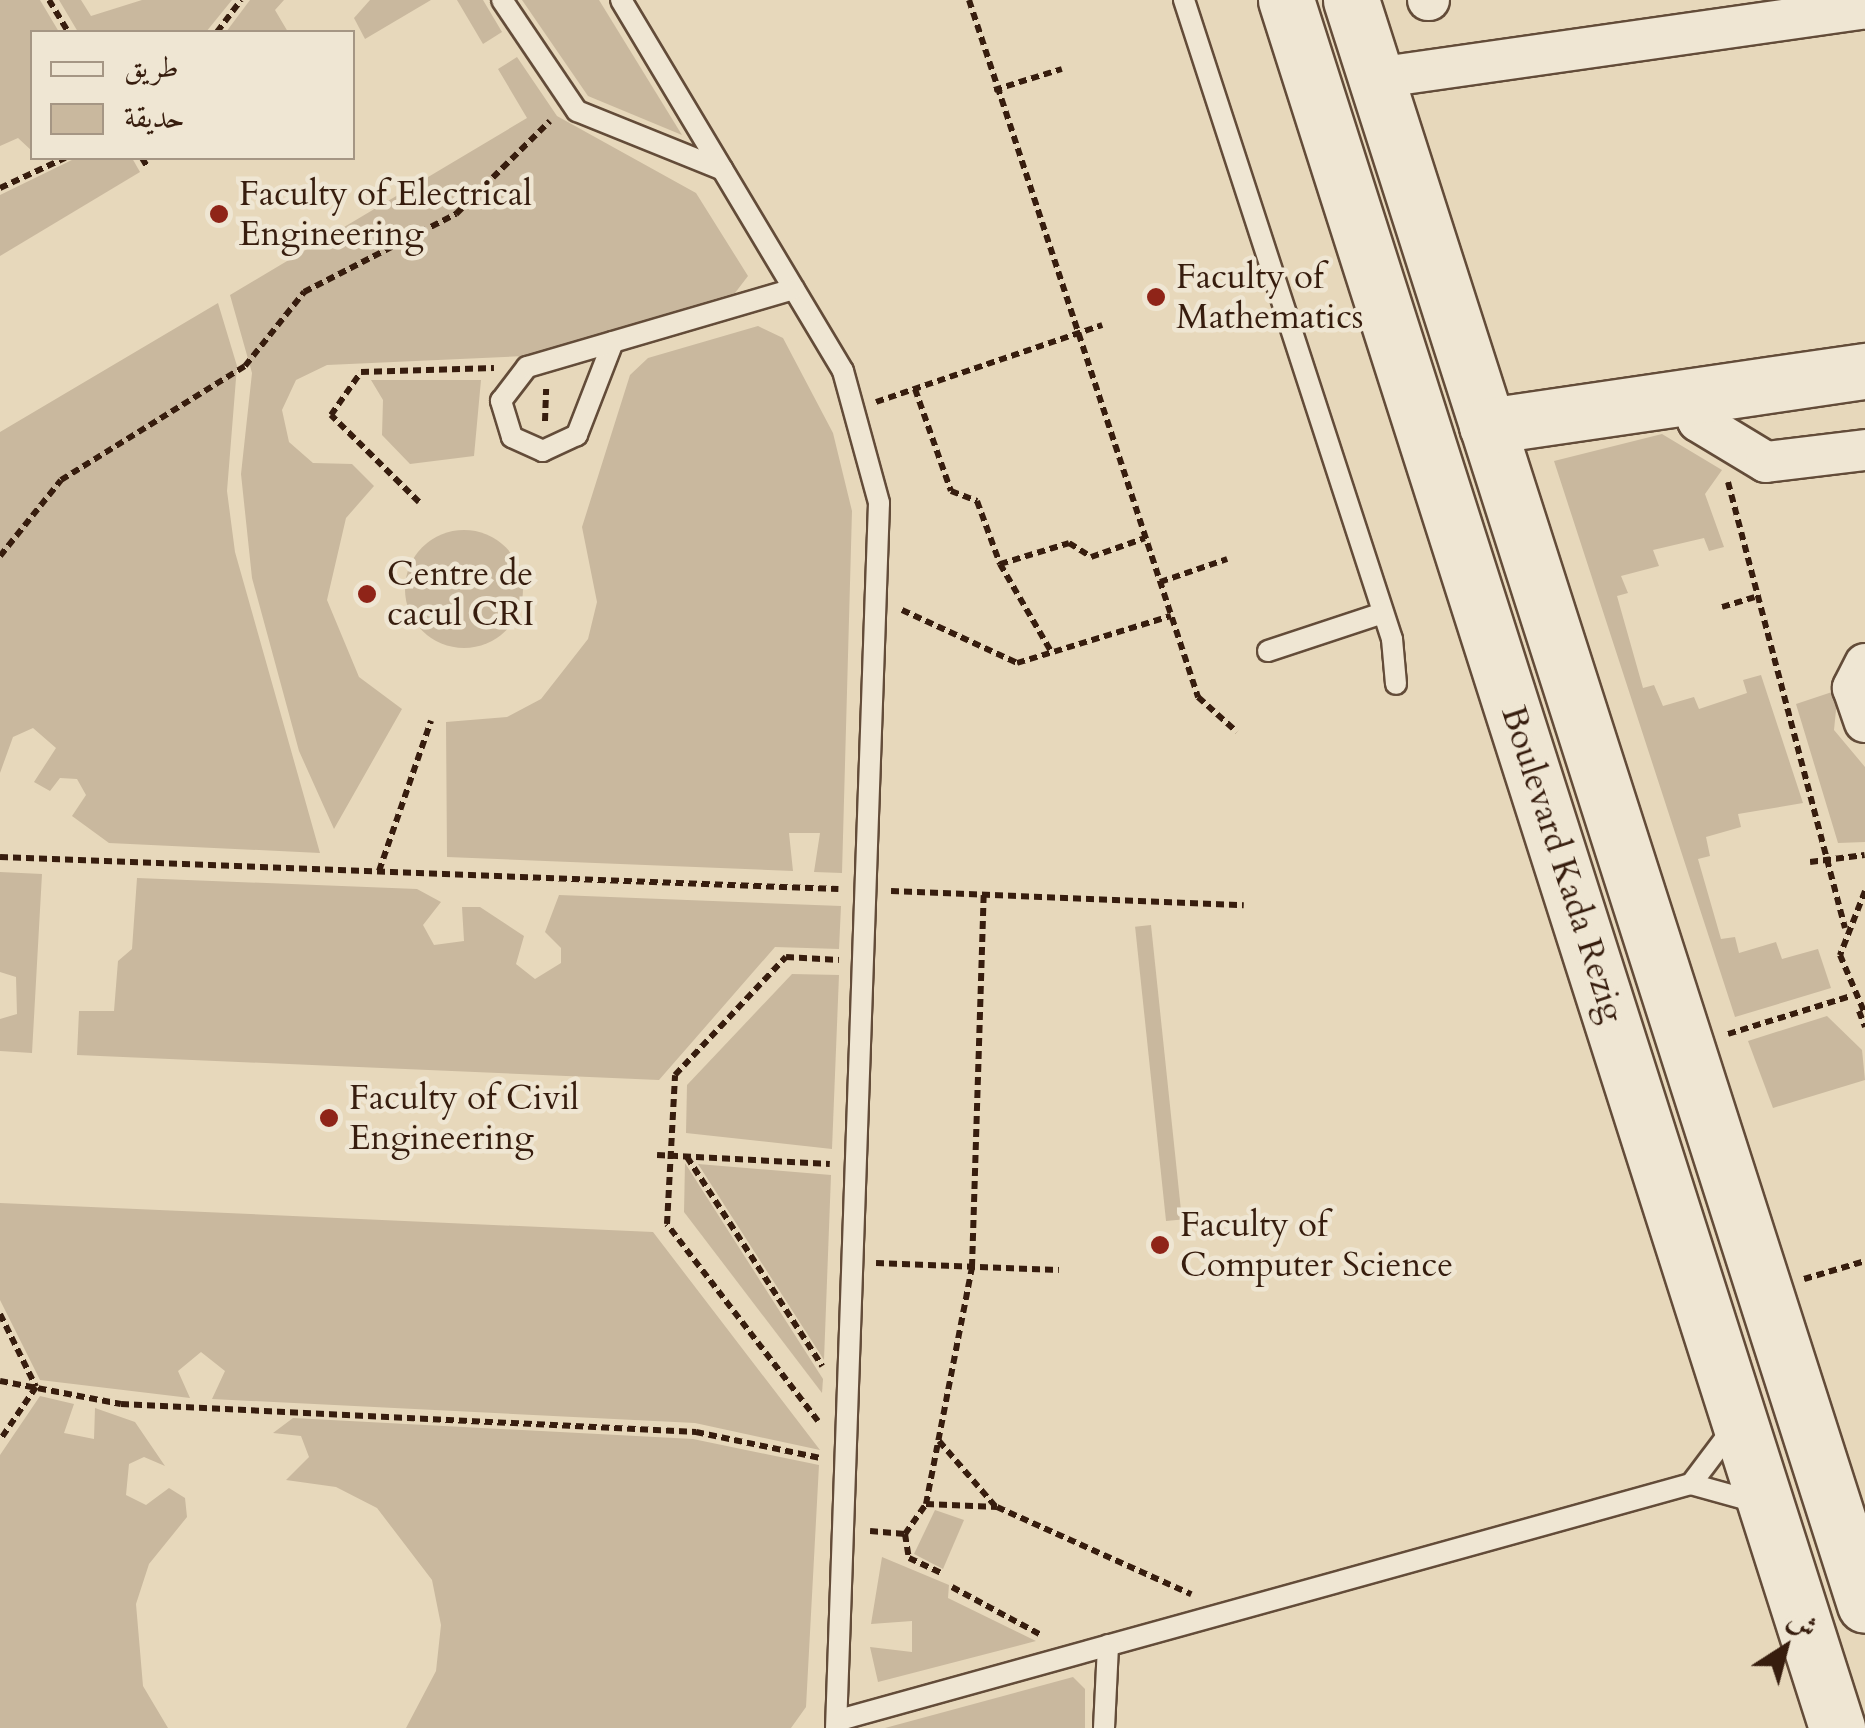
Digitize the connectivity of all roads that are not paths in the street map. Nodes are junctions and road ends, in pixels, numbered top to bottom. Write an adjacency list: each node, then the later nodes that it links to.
1 (502, 0): 8 (lane)
2 (621, 0): 8 (lane)
3 (1184, 0): 15 (lane)
4 (1286, 0): 20 (main road, Boulevard Kada Rezig)
5 (1351, 0): 7 (main road, Boulevard Kada Rezig)
6 (1865, 8): 7 (street)
7 (1376, 78): 13 (main road, Boulevard Kada Rezig)
8 (723, 170): 9 (lane)
9 (794, 289): 10 (lane); 25 (lane)
10 (613, 342): 10 (lane)
11 (1865, 371): 12 (main road)
12 (1688, 396): 13 (main road); 14 (street)
13 (1487, 426): 23 (main road, Boulevard Kada Rezig)
14 (1865, 450)
15 (1383, 613): 16 (lane); 18 (lane)
16 (1268, 651)
17 (1865, 664): 19 (street)
18 (1396, 684)
19 (1865, 722)
20 (1737, 1409): 21 (lane); 22 (main road, Boulevard Kada Rezig)
21 (1691, 1484): 22 (lane); 24 (lane)
22 (1770, 1512): 27 (main road, Boulevard Kada Rezig)
23 (1862, 1588)
24 (1108, 1645): 25 (lane); 26 (lane)
25 (840, 1723)
26 (1104, 1728)
27 (1837, 1728)

